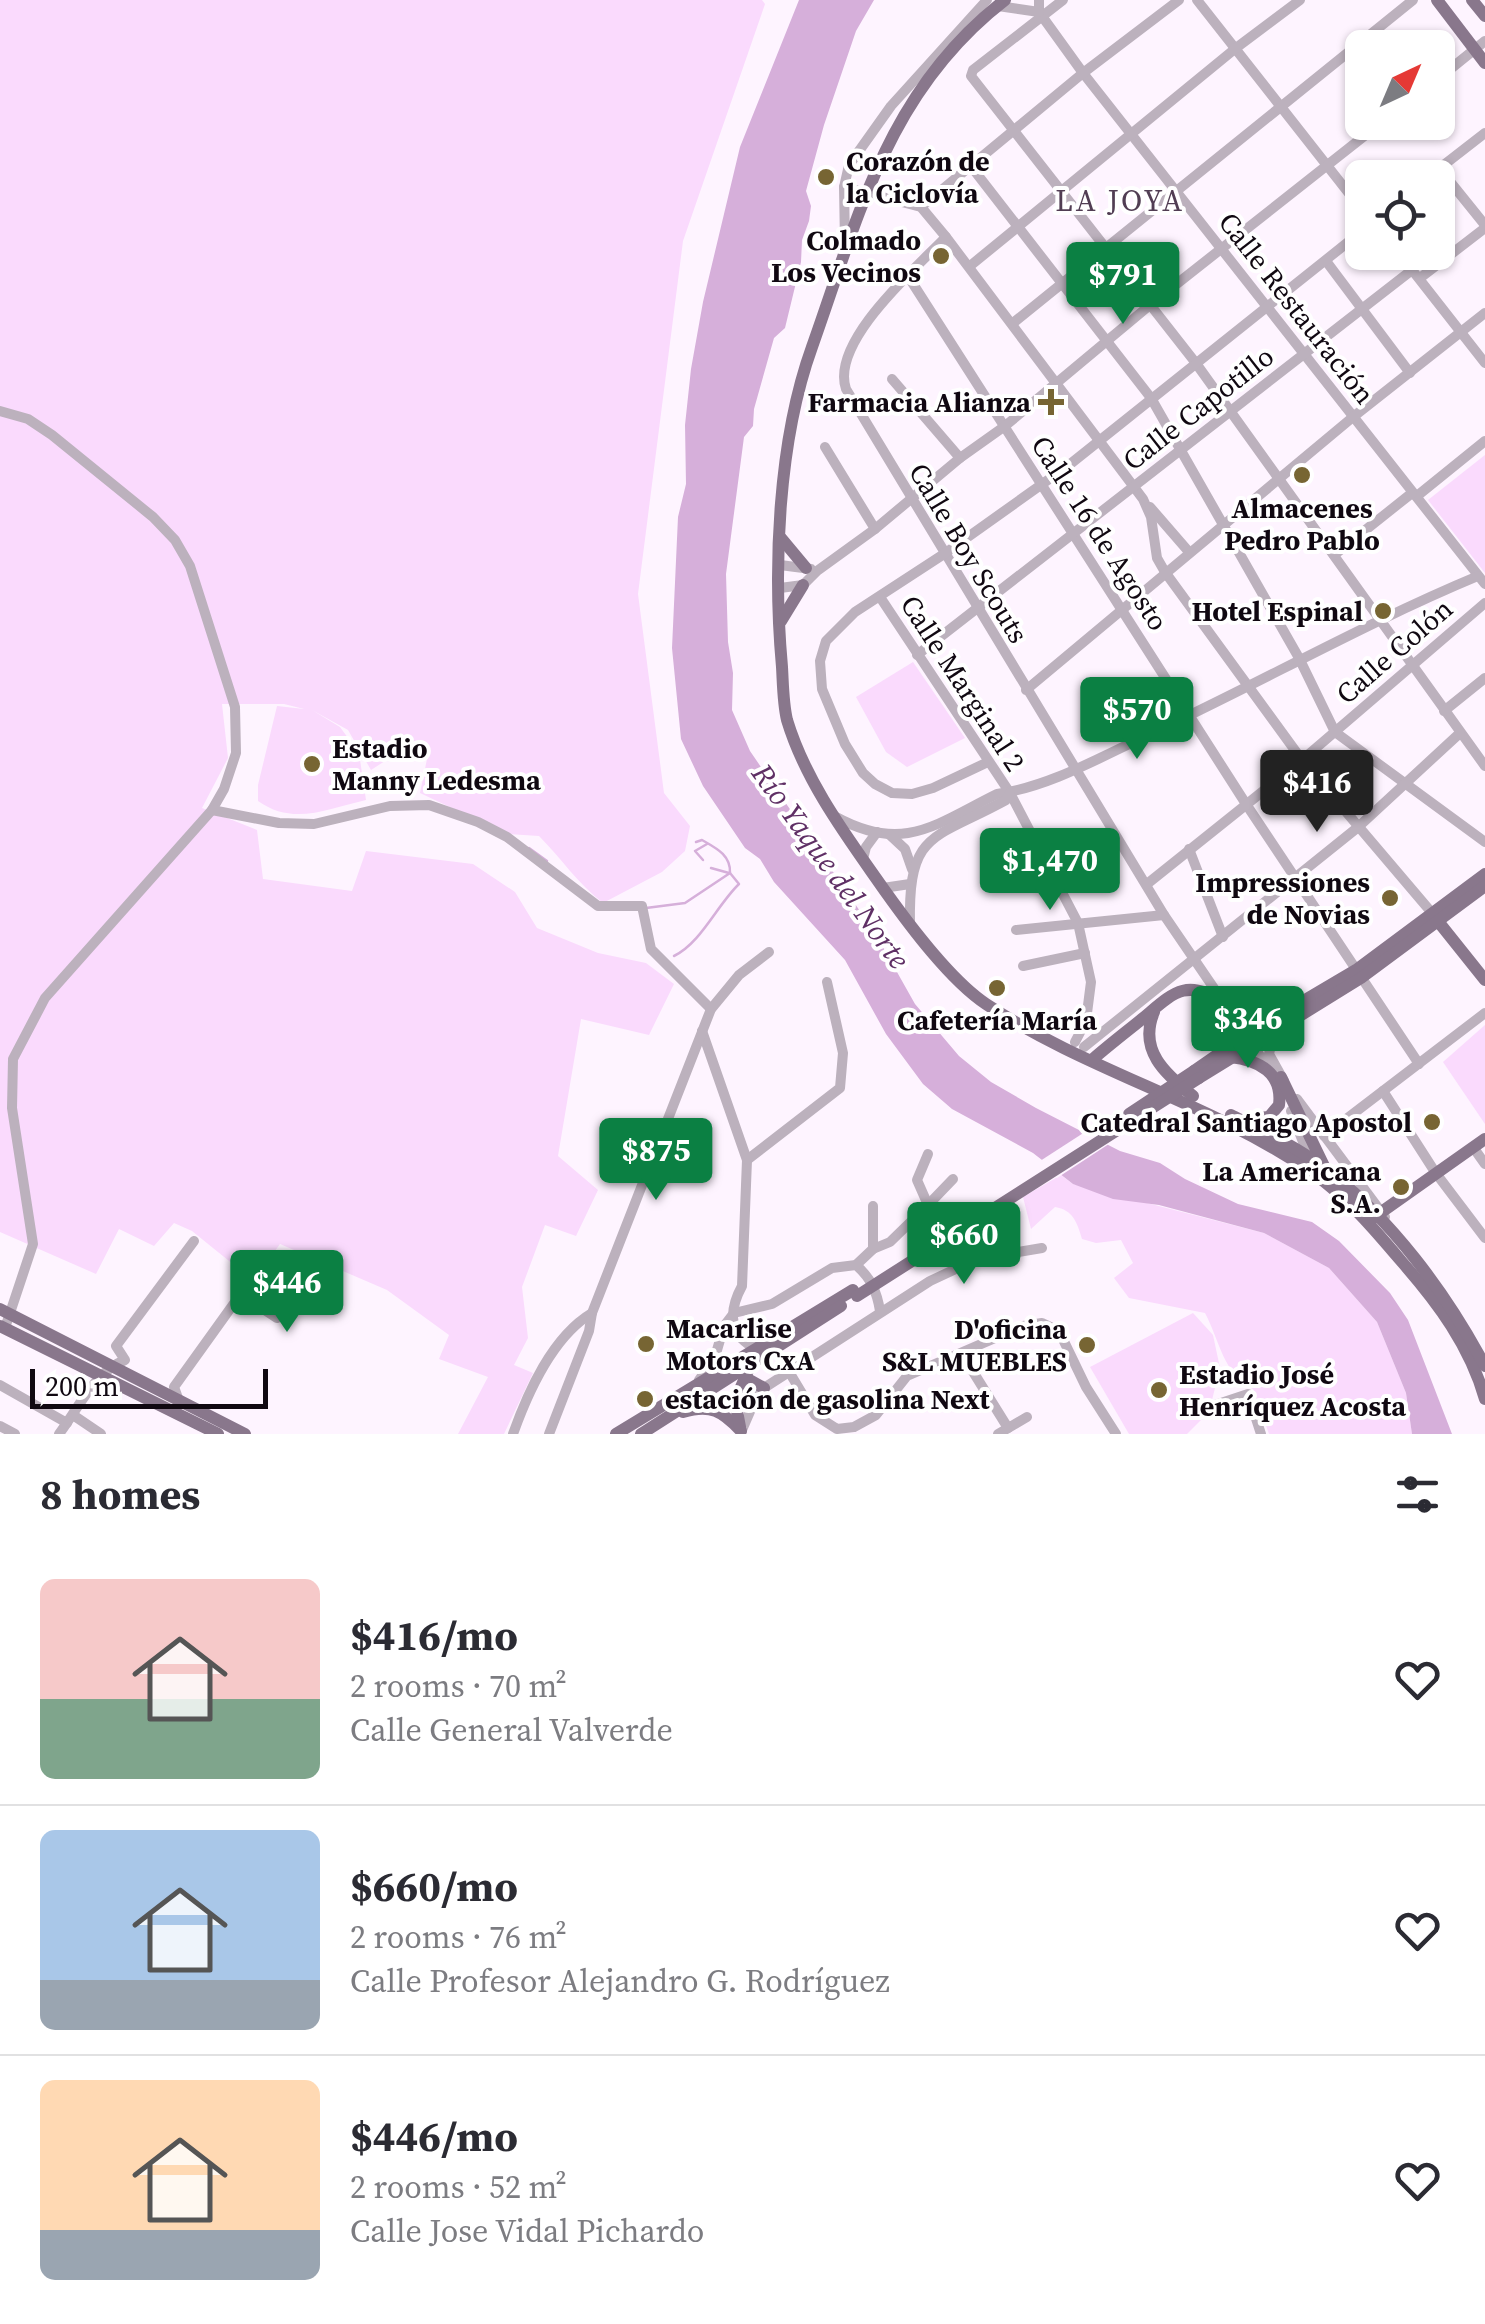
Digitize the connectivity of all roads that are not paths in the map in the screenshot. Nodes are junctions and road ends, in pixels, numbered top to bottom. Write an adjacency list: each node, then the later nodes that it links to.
1 (1063, 0): 9 (street)
2 (1179, 0): 15 (street)
3 (1197, 0): 12 (street)
4 (1300, 0): 12 (street)
5 (1413, 0): 16 (street)
6 (1437, 0): 11 (main road)
7 (1472, 0): 10 (main road)
8 (997, 2): 9 (street); 24 (street); 29 (main road)
9 (1040, 9): 15 (street, Calle Restauración); 17 (street)
10 (1485, 16)
11 (1480, 45): 13 (main road); 14 (street)
12 (1236, 48): 16 (street); 19 (street)
13 (1485, 63)
14 (1455, 65)
15 (1083, 74): 17 (street); 19 (street, Calle Restauración)
16 (1279, 107): 23 (street); 28 (street)
17 (1014, 132): 22 (street); 27 (street)
18 (1485, 132): 21 (street)
19 (1132, 134): 27 (street); 28 (street, Calle Restauración)
20 (1360, 140): 23 (street)
21 (1449, 160)
22 (970, 165): 30 (street); 31 (street)
23 (1327, 166): 26 (street); 36 (street)
24 (844, 187): 29 (street); 37 (street)
25 (1455, 188): 32 (street)
26 (1345, 189)
27 (1060, 190): 31 (street); 35 (street)
28 (1177, 190): 35 (street); 36 (street, Calle Restauración)
29 (867, 194): 30 (street); 37 (main road)
30 (921, 207): 33 (street)
31 (1016, 226): 39 (street); 43 (street)
32 (1485, 226): 41 (street, Calle Capotillo)
33 (946, 237): 39 (street); 42 (street, Calle Boy Scouts)
34 (1345, 245): 38 (street)
35 (1104, 248): 43 (street); 44 (street)
36 (1221, 248): 44 (street); 45 (street, Calle Restauración)
37 (846, 249): 76 (main road)
38 (1326, 261): 45 (street); 46 (street)
39 (970, 266): 48 (street)
40 (1413, 270): 41 (street)
41 (1416, 274): 46 (street, Calle Capotillo); 49 (street)
42 (908, 276): 61 (street, Calle 16 de Agosto); 72 (street, Calle Boy Scouts)
43 (1061, 283): 48 (street); 50 (street)
44 (1150, 305): 50 (street); 52 (street)
45 (1267, 307): 51 (street, Calle Restauración); 52 (street)
46 (1362, 309): 51 (street, Calle Capotillo); 54 (street)
47 (1485, 313): 49 (street)
48 (1013, 323): 56 (street)
49 (1461, 332): 53 (street); 54 (street)
50 (1108, 340): 56 (street); 57 (street)
51 (1304, 355): 59 (street, Calle Capotillo); 60 (street, Calle Restauración)
52 (1195, 362): 57 (street); 59 (street)
53 (1485, 362)
54 (1410, 373): 60 (street)
55 (892, 379): 66 (street)
56 (1056, 382): 61 (street); 62 (street)
57 (1151, 398): 62 (street); 65 (street)
58 (0, 412): 109 (street)
59 (1229, 412): 65 (street, Calle Capotillo); 67 (street)
60 (1353, 416): 67 (street); 70 (street, Calle Restauración)
61 (1005, 426): 66 (street); 68 (street, Calle 16 de Agosto)
62 (1098, 441): 68 (street); 69 (street)
63 (1485, 441): 70 (street)
64 (825, 447): 74 (street)
65 (1181, 450): 69 (street, Calle Capotillo); 73 (street)
66 (960, 458): 72 (street)
67 (1279, 478): 73 (street); 79 (street)
68 (1041, 486): 75 (street, Calle 16 de Agosto); 78 (street)
69 (1134, 486): 71 (street); 75 (street, Calle Capotillo)
70 (1414, 494): 79 (street); 83 (street, Calle Restauración)
71 (1143, 499): 77 (street); 82 (street)
72 (911, 500): 74 (street); 78 (street, Calle Boy Scouts)
73 (1225, 524): 77 (street); 93 (street)
74 (874, 530): 81 (street)
75 (1074, 534): 88 (street, Calle Capotillo); 89 (street, Calle 16 de Agosto)
76 (781, 538): 80 (main road); 81 (main road)
77 (1190, 552): 82 (street)
78 (944, 554): 86 (street); 88 (street, Calle Boy Scouts)
79 (1334, 554): 90 (street)
80 (780, 565): 81 (street); 85 (main road)
81 (812, 570): 84 (street)
82 (1166, 572): 89 (street); 96 (street)
83 (1482, 580): 90 (street)
84 (802, 585): 85 (street); 91 (main road)
85 (780, 588): 91 (main road)
86 (880, 598): 92 (street, Calle Marginal 2); 103 (street)
87 (1485, 603): 94 (street, Calle Colón)
88 (978, 610): 92 (street, Calle Capotillo); 97 (street, Calle Boy Scouts)
89 (1123, 610): 97 (street); 99 (street, Calle 16 de Agosto)
90 (1380, 619): 93 (street); 94 (street)
91 (778, 628): 110 (main road)
92 (918, 655): 103 (street, Calle Marginal 2)
93 (1299, 658): 96 (street); 100 (street)
94 (1412, 664): 98 (street); 100 (street, Calle Colón)
95 (1485, 678): 98 (street)
96 (1246, 686): 99 (street); 102 (street)
97 (1026, 690): 105 (street, Calle Boy Scouts)
98 (1444, 711): 101 (street)
99 (1190, 715): 105 (street); 108 (street, Calle 16 de Agosto)
100 (1335, 732): 102 (street, Calle Colón); 106 (street)
101 (1460, 733): 104 (street); 106 (street)
102 (1302, 760): 108 (street, Calle Colón); 111 (street)
103 (988, 762): 107 (street, Calle Marginal 2)
104 (1485, 766)
105 (1074, 770): 107 (street); 121 (street, Calle Boy Scouts)
106 (1406, 786): 111 (street); 114 (street)
107 (1010, 794): 113 (street); 117 (street); 126 (street, Calle Marginal 2)
108 (1246, 804): 115 (street, Calle Colón); 119 (street, Calle 16 de Agosto)
109 (212, 810): 140 (street); 179 (street)
110 (834, 816): 112 (street); 116 (main road)
111 (1357, 828): 119 (street); 125 (street)
112 (878, 832): 113 (street); 116 (street)
113 (890, 835): 117 (street)
114 (1485, 842)
115 (1189, 849): 121 (street, Calle Colón); 129 (street)
116 (863, 860): 123 (main road)
117 (912, 870): 120 (street)
118 (1485, 874): 125 (main road)
119 (1296, 877): 129 (street); 135 (street, Calle 16 de Agosto)
120 (910, 884): 123 (street); 127 (street)
121 (1147, 884): 124 (street, Calle Boy Scouts)
122 (1485, 886): 125 (main road)
123 (884, 888): 127 (main road)
124 (1164, 915): 126 (street); 132 (street, Calle Boy Scouts)
125 (1435, 918): 135 (main road); 136 (main road)
126 (1078, 923): 128 (street); 131 (street, Calle Marginal 2)
127 (910, 927): 134 (main road)
128 (1016, 930)
129 (1223, 937): 132 (street)
130 (770, 952): 140 (street)
131 (1085, 952): 133 (street); 145 (street, Calle Marginal 2)
132 (1196, 960): 138 (street, Calle Boy Scouts); 145 (street)
133 (1023, 966)
134 (954, 973): 145 (main road); 147 (main road)
135 (1358, 974): 142 (main road); 144 (main road); 148 (street, Calle 16 de Agosto)
136 (1485, 980)
137 (827, 982): 157 (street)
138 (1223, 1003): 139 (main road); 144 (street, Calle Boy Scouts); 146 (main road)
139 (1155, 1008): 147 (main road); 151 (main road)
140 (711, 1009): 143 (street)
141 (1485, 1013): 148 (street)
142 (1275, 1030): 144 (main road); 149 (street, Calle Boy Scouts)
143 (702, 1031): 157 (street); 177 (street)
144 (1249, 1039): 146 (main road); 149 (street, Calle Boy Scouts)
145 (1079, 1044): 147 (main road)
146 (1224, 1056): 149 (main road); 173 (main road, bridge)
147 (1096, 1057): 151 (main road); 159 (main road)
148 (1419, 1064): 150 (street)
149 (1278, 1077): 152 (main road); 153 (street, Calle Boy Scouts); 156 (street, Calle Boy Scouts); 159 (main road)
150 (1384, 1091): 153 (street); 160 (street)
151 (1193, 1096): 152 (main road)
152 (1226, 1112): 156 (main road)
153 (1324, 1136): 164 (street, Calle Boy Scouts)
154 (1479, 1143): 158 (street); 160 (main road)
155 (928, 1154): 162 (street)
156 (1310, 1158): 159 (main road)
157 (747, 1160): 172 (street)
158 (1485, 1164)
159 (1321, 1172): 164 (main road)
160 (1435, 1172): 164 (main road); 165 (street)
161 (954, 1178): 162 (street)
162 (928, 1205): 168 (street)
163 (873, 1206): 168 (street)
164 (1375, 1216): 183 (main road); 190 (main road)
165 (1485, 1238)
166 (194, 1240): 185 (street)
167 (1042, 1248): 176 (street)
168 (873, 1249): 169 (street)
169 (856, 1264): 175 (street); 176 (street)
170 (308, 1268): 174 (street)
171 (258, 1270): 174 (street)
172 (742, 1286): 175 (street); 178 (street)
173 (855, 1293): 180 (main road); 182 (main road)
174 (240, 1294): 191 (street)
175 (759, 1306): 178 (street)
176 (880, 1311): 184 (street)
177 (592, 1313): 206 (street); 207 (street)
178 (734, 1313): 180 (street); 189 (street)
179 (4, 1320): 185 (main road)
180 (766, 1342): 189 (main road)
181 (962, 1354): 184 (street); 198 (street); 210 (street)
182 (752, 1364): 186 (main road); 196 (main road)
183 (1485, 1366)
184 (788, 1370): 188 (street)
185 (105, 1371): 191 (main road); 194 (street); 195 (main road)
186 (744, 1377): 188 (main road); 199 (main road)
187 (0, 1386): 194 (street)
188 (764, 1388): 199 (street)
189 (692, 1389): 208 (main road)
190 (1485, 1399)
191 (179, 1402): 205 (main road)
192 (1215, 1405): 211 (street)
193 (1027, 1417): 198 (street)
194 (70, 1419): 201 (street); 202 (street)
195 (188, 1419): 203 (street); 204 (main road)
196 (658, 1423): 199 (main road); 209 (main road)
197 (0, 1426): 200 (street)
198 (1003, 1431)
199 (742, 1432)
200 (15, 1434)
201 (58, 1434)
202 (100, 1434)
203 (204, 1434)
204 (218, 1434)
205 (244, 1434)
206 (512, 1434)
207 (549, 1434)
208 (616, 1434)
209 (641, 1434)
210 (1116, 1434)
211 (1260, 1434)

